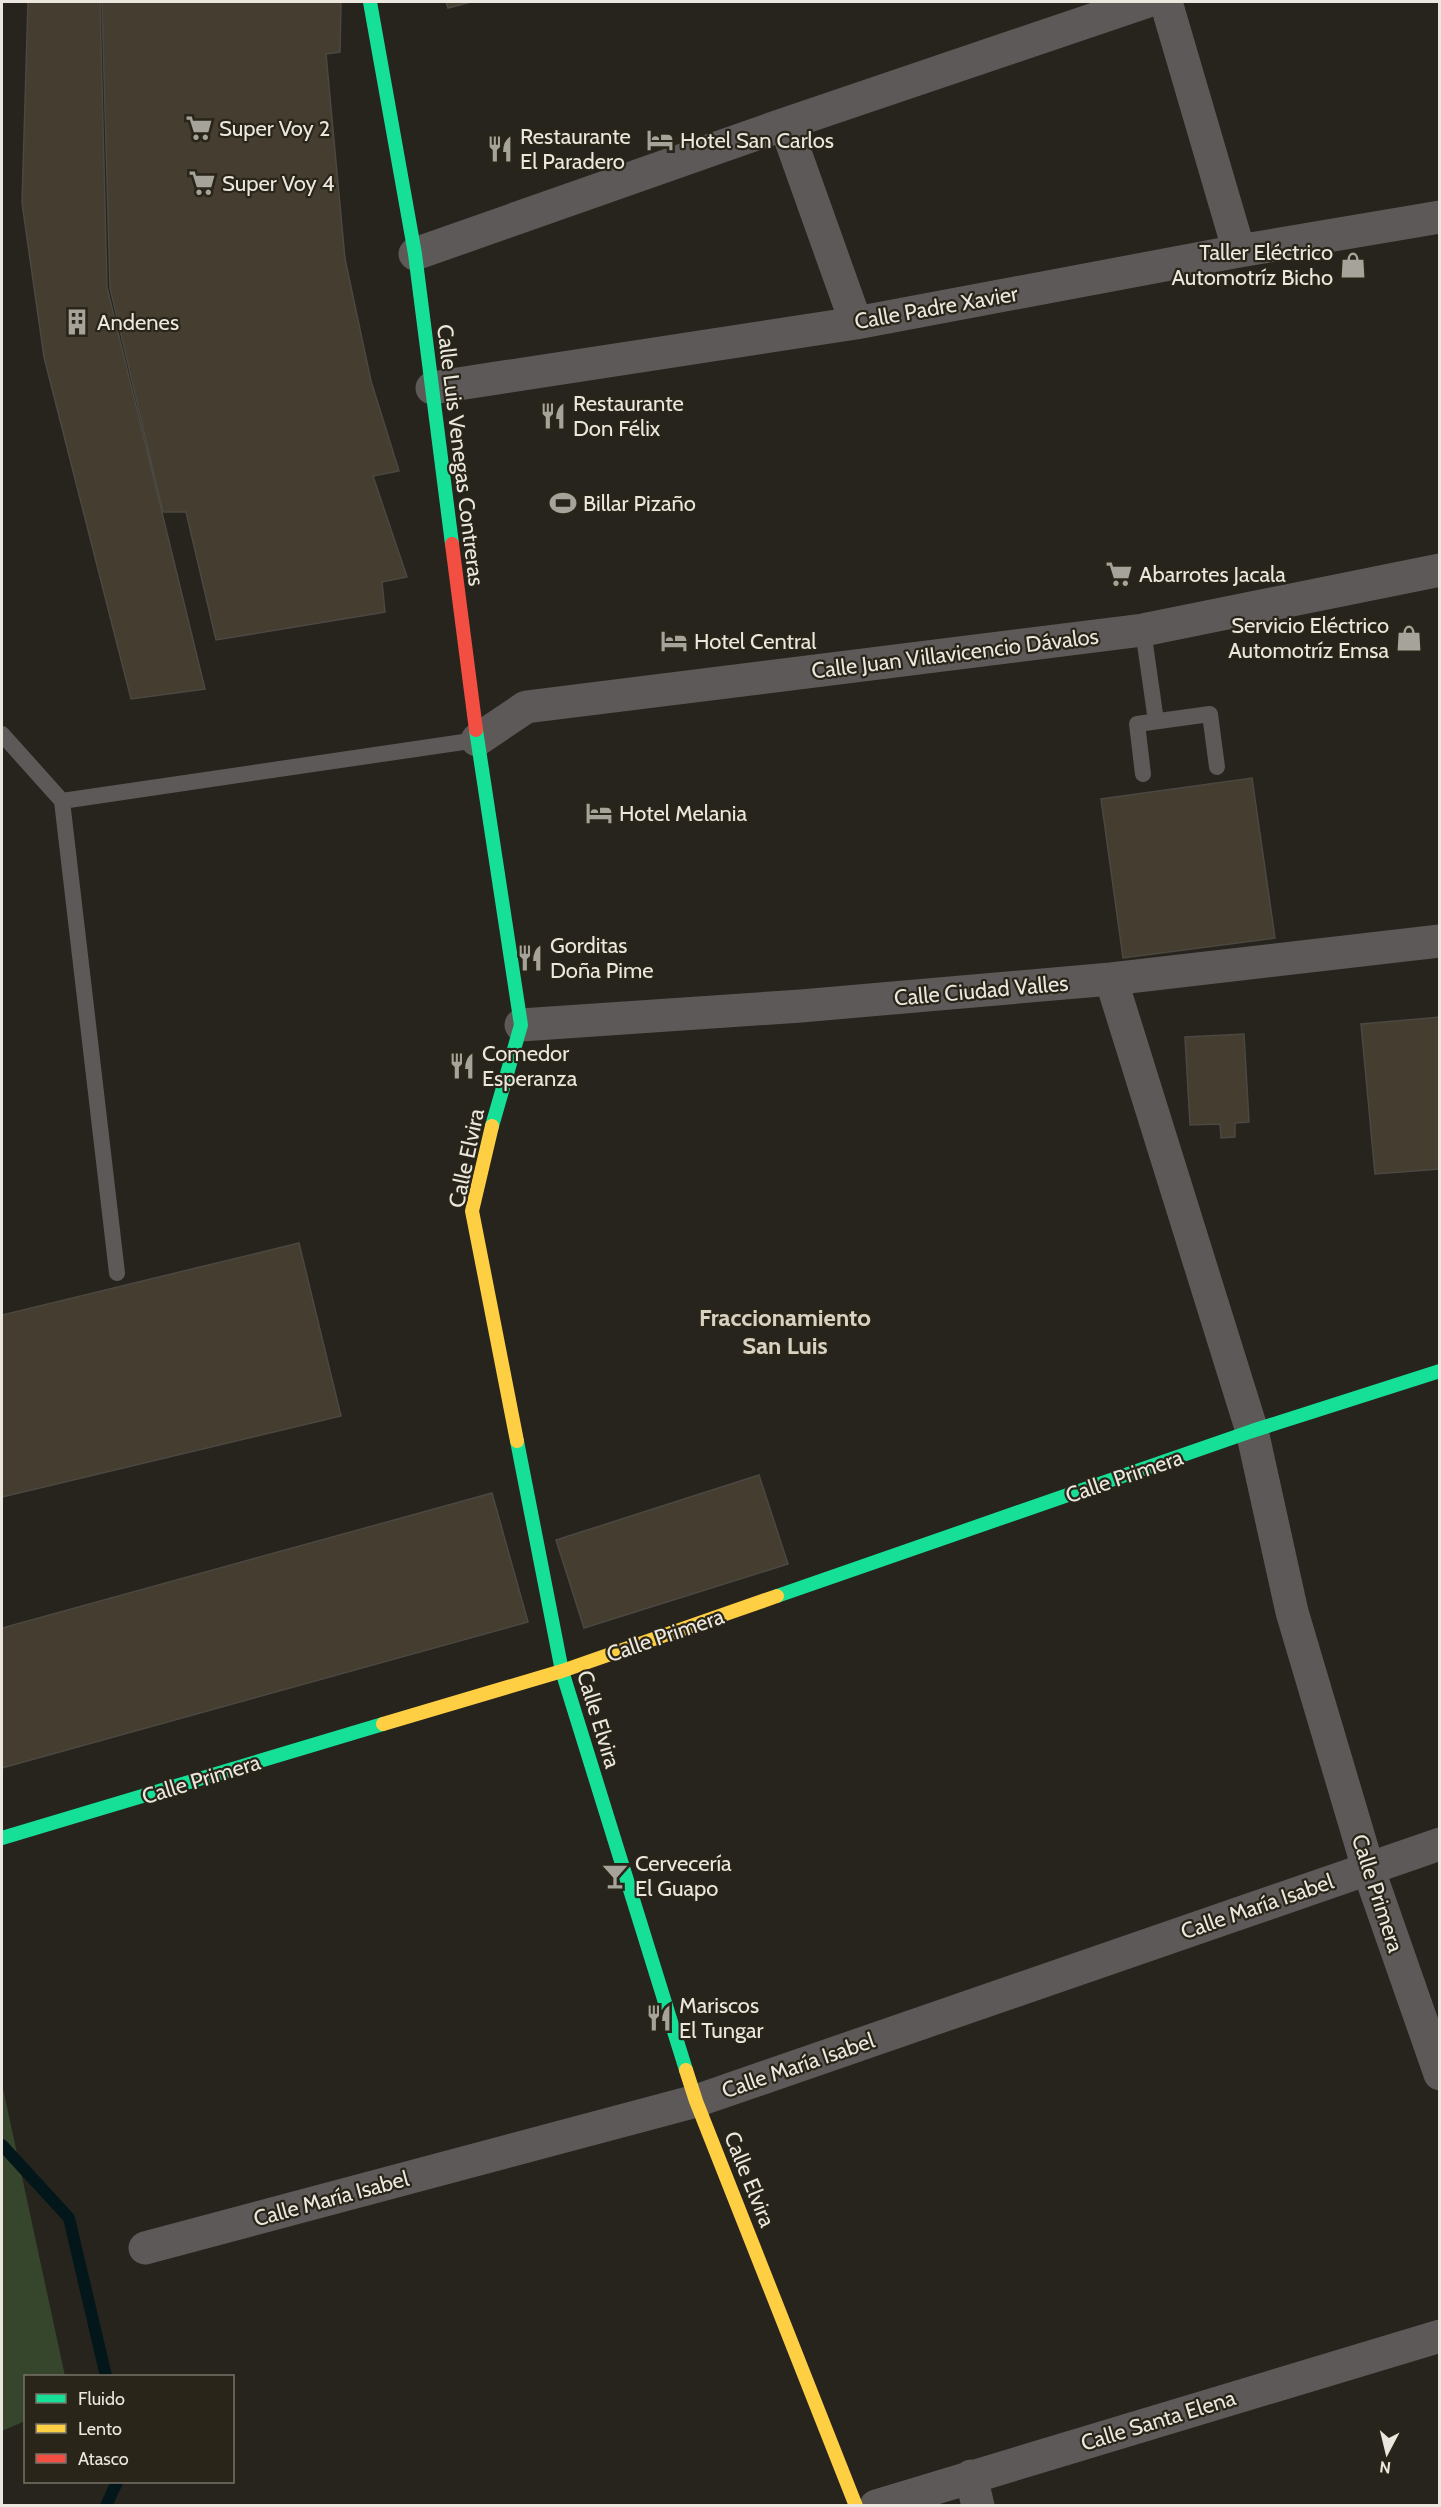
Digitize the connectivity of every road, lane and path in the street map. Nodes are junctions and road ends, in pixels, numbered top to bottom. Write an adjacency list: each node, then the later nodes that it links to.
1 (370, 2): 7 (street, Calle Luis Venegas Contreras)
2 (1145, 2): 4 (street)
3 (1166, 2): 6 (street)
4 (784, 124): 7 (street); 8 (street)
5 (1440, 217): 6 (street, Calle Padre Xavier)
6 (1239, 251): 8 (street, Calle Padre Xavier)
7 (415, 254): 9 (street, Calle Luis Venegas Contreras)
8 (856, 323): 9 (street, Calle Padre Xavier)
9 (432, 388): 14 (street, Calle Luis Venegas Contreras)
10 (1440, 570): 11 (street, Calle Juan Villavicencio Dávalos)
11 (1143, 630): 12 (lane); 14 (street, Calle Juan Villavicencio Dávalos)
12 (1156, 721): 15 (lane); 16 (lane)
13 (2, 734): 17 (lane)
14 (477, 740): 17 (lane); 18 (street, Calle Luis Venegas Contreras)
15 (1217, 767)
16 (1143, 774)
17 (62, 801): 22 (lane)
18 (504, 916): 21 (street, Calle Elvira)
19 (1440, 941): 20 (street, Calle Ciudad Valles)
20 (1111, 979): 21 (street, Calle Ciudad Valles); 24 (street, Calle Primera)
21 (521, 1025): 25 (street, Calle Elvira)
22 (117, 1273)
23 (1440, 1371): 24 (street, Calle Primera)
24 (1252, 1431): 25 (street, Calle Primera); 28 (street, Calle Primera)
25 (562, 1671): 26 (street, Calle Primera); 30 (street, Calle Elvira)
26 (2, 1838)
27 (1440, 1844): 28 (street, Calle María Isabel)
28 (1368, 1868): 29 (street, Calle Primera); 30 (street, Calle María Isabel)
29 (1440, 2074)
30 (696, 2101): 31 (street, Calle María Isabel); 34 (street, Calle Elvira)
31 (145, 2248)
32 (1440, 2336): 33 (street, Calle Santa Elena)
33 (975, 2491): 35 (street, Calle Santa Elena)
34 (856, 2505)
35 (876, 2505)

